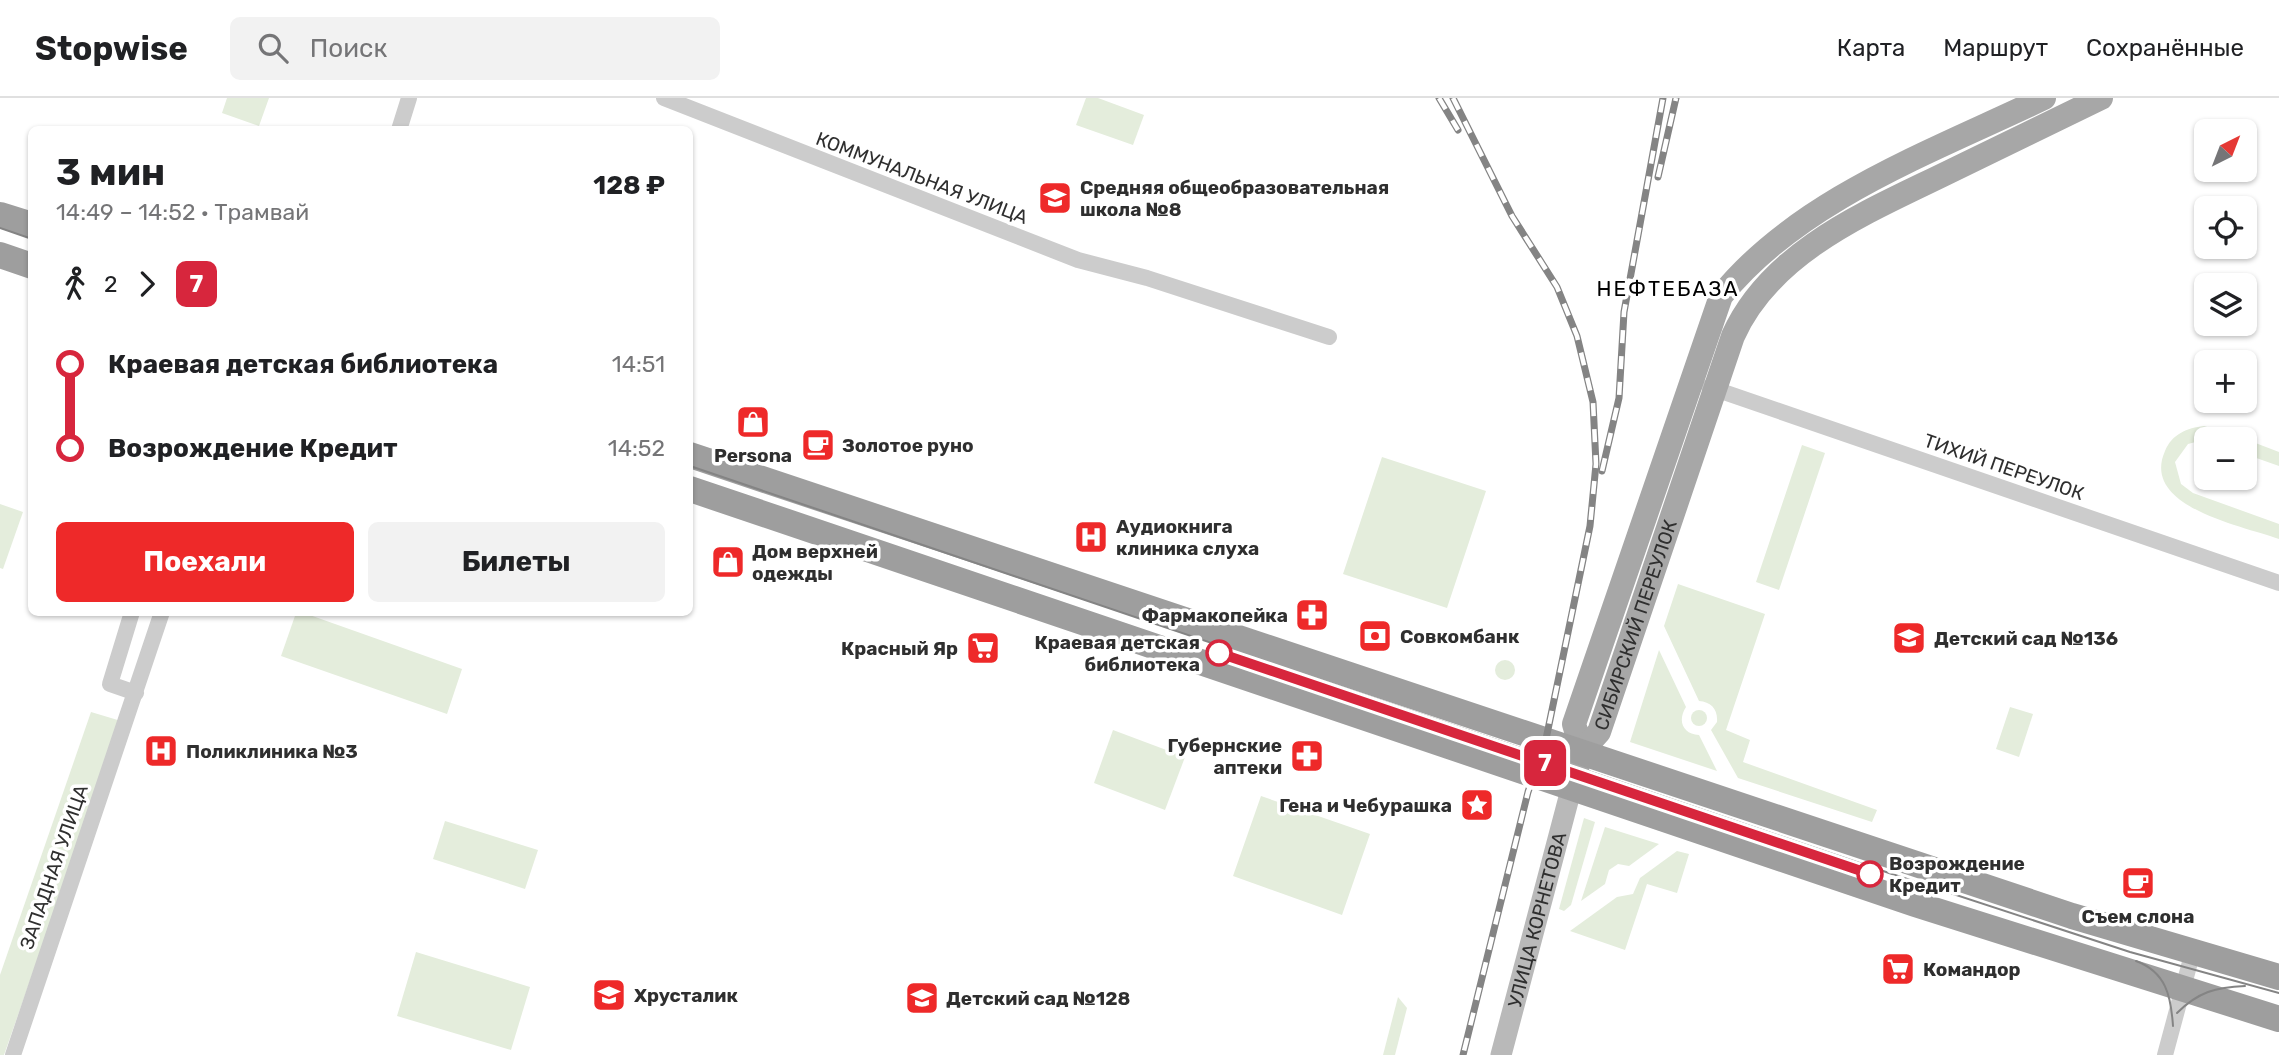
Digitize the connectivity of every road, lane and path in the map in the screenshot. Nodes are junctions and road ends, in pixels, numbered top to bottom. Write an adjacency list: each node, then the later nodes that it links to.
1 (409, 98): 5 (street)
2 (664, 98): 10 (street, КОММУНАЛЬНАЯ УЛИЦА)
3 (2044, 98): 11 (main road, СИБИРСКИЙ ПЕРЕУЛОК)
4 (2101, 98): 11 (main road, СИБИРСКИЙ ПЕРЕУЛОК)
5 (400, 126)
6 (0, 215): 7 (highway)
7 (28, 224)
8 (0, 255): 9 (highway)
9 (28, 265)
10 (1329, 337)
11 (1704, 385): 14 (street, ТИХИЙ ПЕРЕУЛОК); 18 (main road, СИБИРСКИЙ ПЕРЕУЛОК)
12 (693, 456): 18 (highway)
13 (693, 490): 19 (highway)
14 (2279, 583)
15 (131, 616): 17 (street)
16 (161, 616): 17 (street, ЗАПАДНАЯ УЛИЦА)
17 (136, 693): 24 (street, ЗАПАДНАЯ УЛИЦА)
18 (1582, 751): 19 (main road, СИБИРСКИЙ ПЕРЕУЛОК); 20 (highway)
19 (1572, 786): 22 (highway); 25 (main road, УЛИЦА КОРНЕТОВА)
20 (2193, 951): 21 (highway); 22 (street)
21 (2279, 977)
22 (2180, 1001): 23 (highway); 26 (street)
23 (2279, 1019)
24 (13, 1055)
25 (1501, 1055)
26 (2165, 1055)

